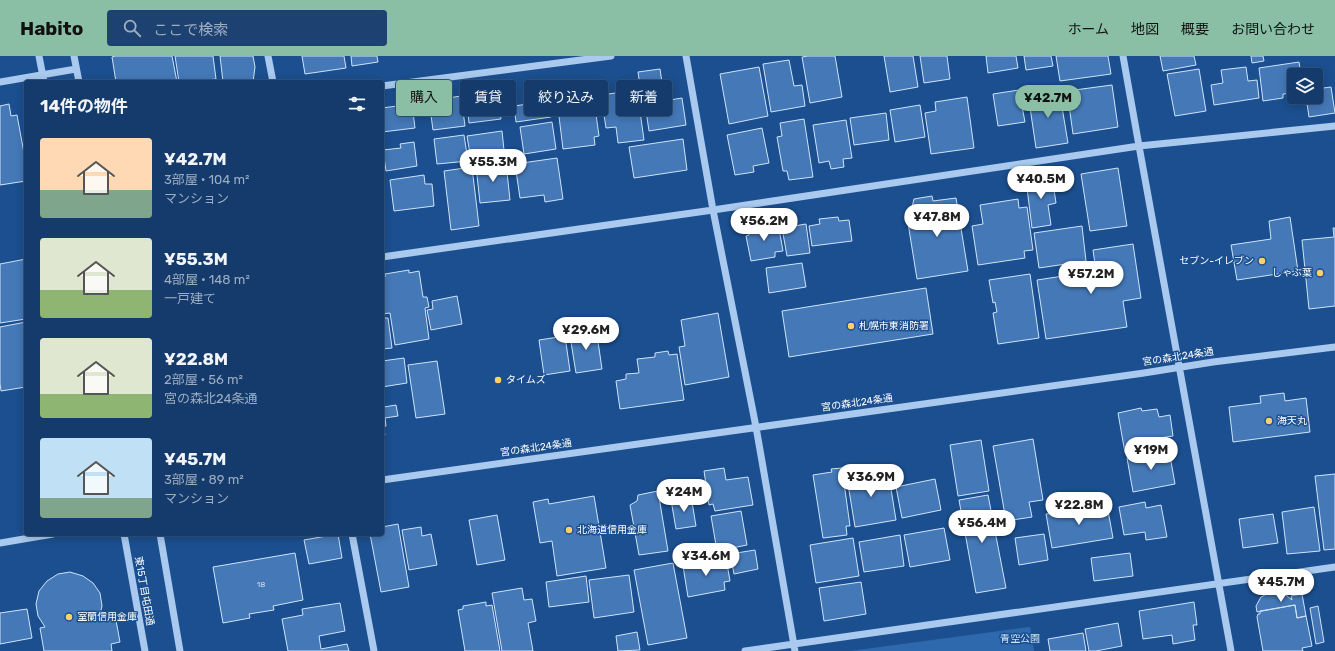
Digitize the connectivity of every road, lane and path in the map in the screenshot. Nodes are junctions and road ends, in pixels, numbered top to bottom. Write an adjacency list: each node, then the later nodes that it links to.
1 (39, 56): 8 (street)
2 (74, 56): 7 (street)
3 (268, 56): 10 (street)
4 (611, 56): 12 (street)
5 (686, 56): 15 (street)
6 (1124, 56): 14 (street)
7 (76, 69): 8 (street); 9 (street)
8 (43, 78): 11 (street)
9 (79, 80)
10 (273, 80)
11 (0, 82)
12 (384, 86)
13 (1335, 126): 14 (street)
14 (1139, 146): 15 (street); 18 (street)
15 (713, 210): 16 (street); 19 (street)
16 (384, 257)
17 (1335, 347): 18 (street, 宮の森北24条通)
18 (1179, 367): 19 (street, 宮の森北24条通); 27 (street)
19 (756, 428): 20 (street, 宮の森北24条通); 28 (street)
20 (384, 480)
21 (40, 536): 25 (street)
22 (124, 536): 29 (street, 東15丁目屯田通)
23 (160, 536): 30 (street)
24 (352, 536): 31 (street)
25 (0, 543)
26 (1335, 567): 27 (street)
27 (1219, 584): 28 (street); 33 (street)
28 (794, 648): 32 (street)
29 (145, 651)
30 (180, 651)
31 (374, 651)
32 (745, 651)
33 (1231, 651)

